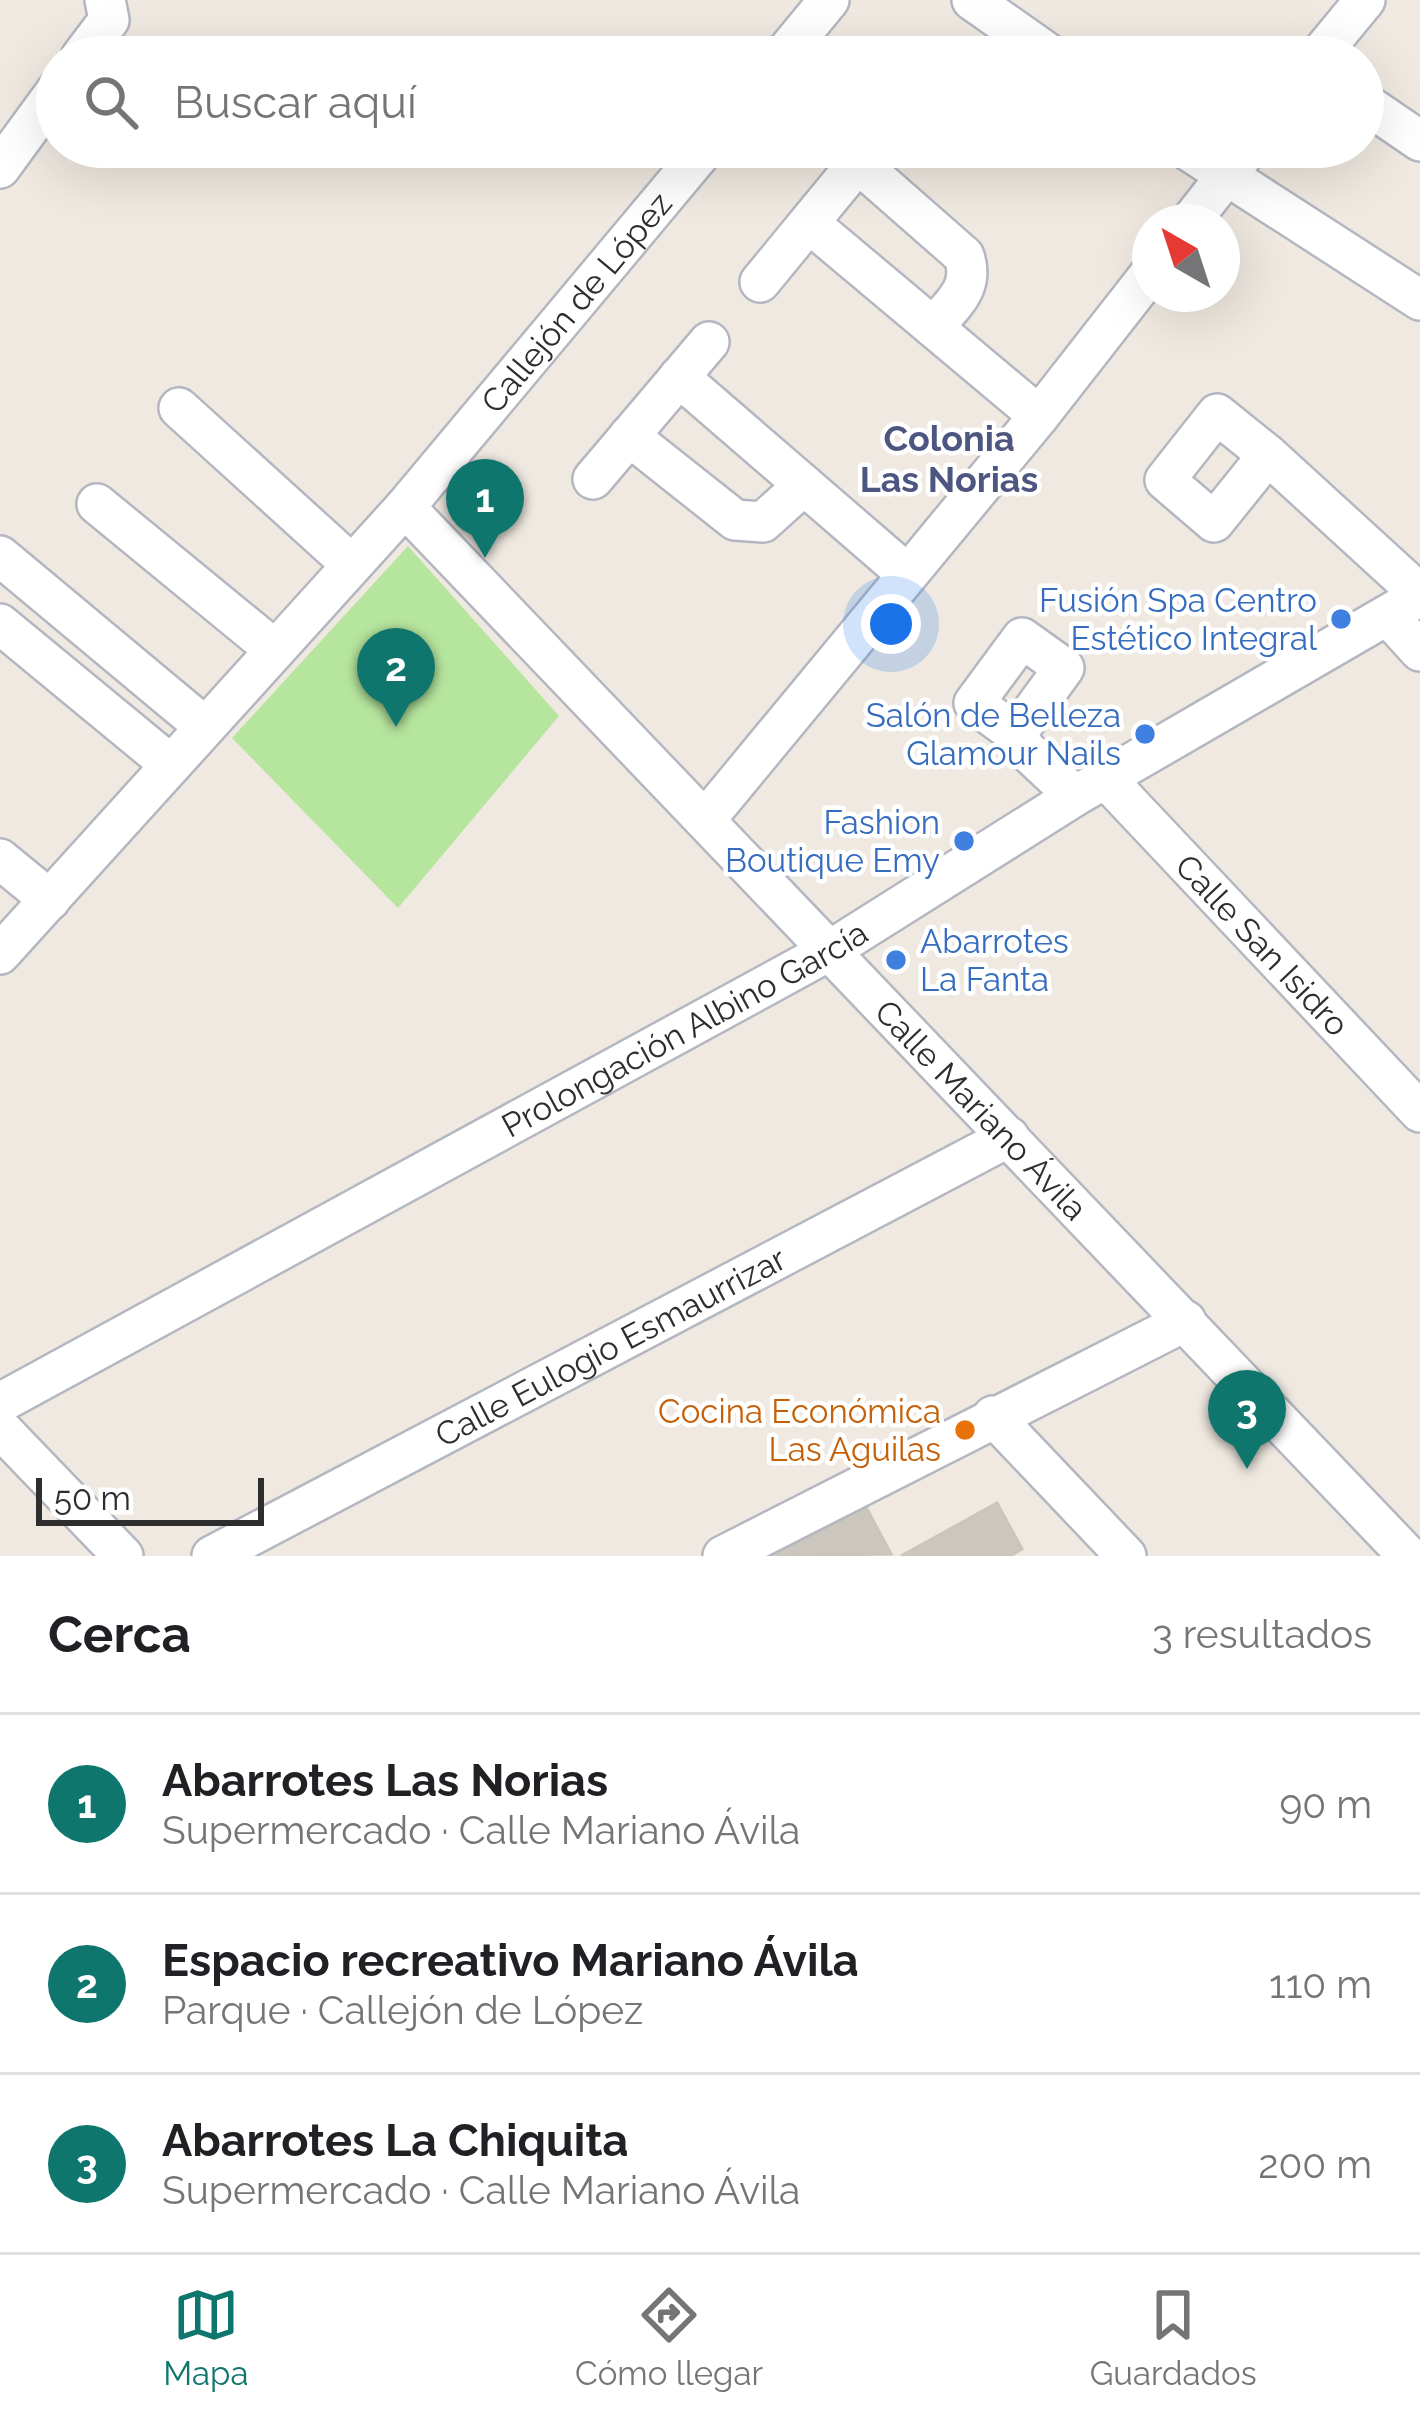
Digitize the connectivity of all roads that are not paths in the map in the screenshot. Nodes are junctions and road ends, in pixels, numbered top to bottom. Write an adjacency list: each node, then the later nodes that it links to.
1 (105, 0): 5 (street)
2 (829, 0): 6 (street)
3 (971, 0): 7 (street)
4 (1365, 0): 8 (street)
5 (97, 36)
6 (799, 36)
7 (1023, 36)
8 (1335, 36)
9 (1384, 116): 11 (street)
10 (36, 119): 12 (street)
11 (1420, 140)
12 (0, 168)
13 (688, 168): 33 (street, Callejón de López)
14 (854, 168): 19 (street)
15 (877, 168): 23 (street)
16 (1232, 168): 18 (street)
17 (1245, 168): 22 (street)
18 (1204, 204)
19 (809, 224): 20 (street); 23 (street)
20 (760, 282)
21 (1132, 297): 27 (street)
22 (1420, 300)
23 (933, 327): 27 (street)
24 (709, 342): 25 (street)
25 (679, 377): 28 (street); 31 (street)
26 (179, 408): 35 (street)
27 (1039, 416): 36 (street)
28 (629, 436): 30 (street); 31 (street)
29 (1268, 455): 37 (street)
30 (593, 479)
31 (804, 485): 36 (street)
32 (97, 504): 39 (street)
33 (405, 507): 35 (street, Callejón de López); 45 (street, Calle Mariano Ávila)
34 (0, 556): 41 (street)
35 (352, 565): 39 (street, Callejón de López)
36 (907, 574): 45 (street)
37 (1409, 602): 40 (street); 44 (street, Prolongación Albino García)
38 (0, 624): 43 (street)
39 (275, 650): 41 (street, Callejón de López)
40 (1420, 651)
41 (206, 727): 43 (street, Callejón de López)
42 (1016, 734): 44 (street, Calle San Isidro)
43 (171, 765): 47 (street, Callejón de López)
44 (1090, 787): 49 (street, Prolongación Albino García); 50 (street, Calle San Isidro)
45 (705, 820): 49 (street, Calle Mariano Ávila)
46 (0, 860): 47 (street)
47 (50, 900): 48 (street, Callejón de López)
48 (5, 940)
49 (829, 951): 51 (street, Calle Mariano Ávila); 53 (street, Prolongación Albino García)
50 (1420, 1112)
51 (1009, 1137): 52 (street, Calle Mariano Ávila); 58 (street, Calle Eulogio Esmaurrizar)
52 (1186, 1321): 54 (street); 56 (street, Calle Mariano Ávila)
53 (0, 1403)
54 (993, 1416): 59 (street); 60 (street)
55 (0, 1428): 57 (street)
56 (1405, 1548)
57 (124, 1556)
58 (212, 1556)
59 (723, 1556)
60 (1126, 1556)

